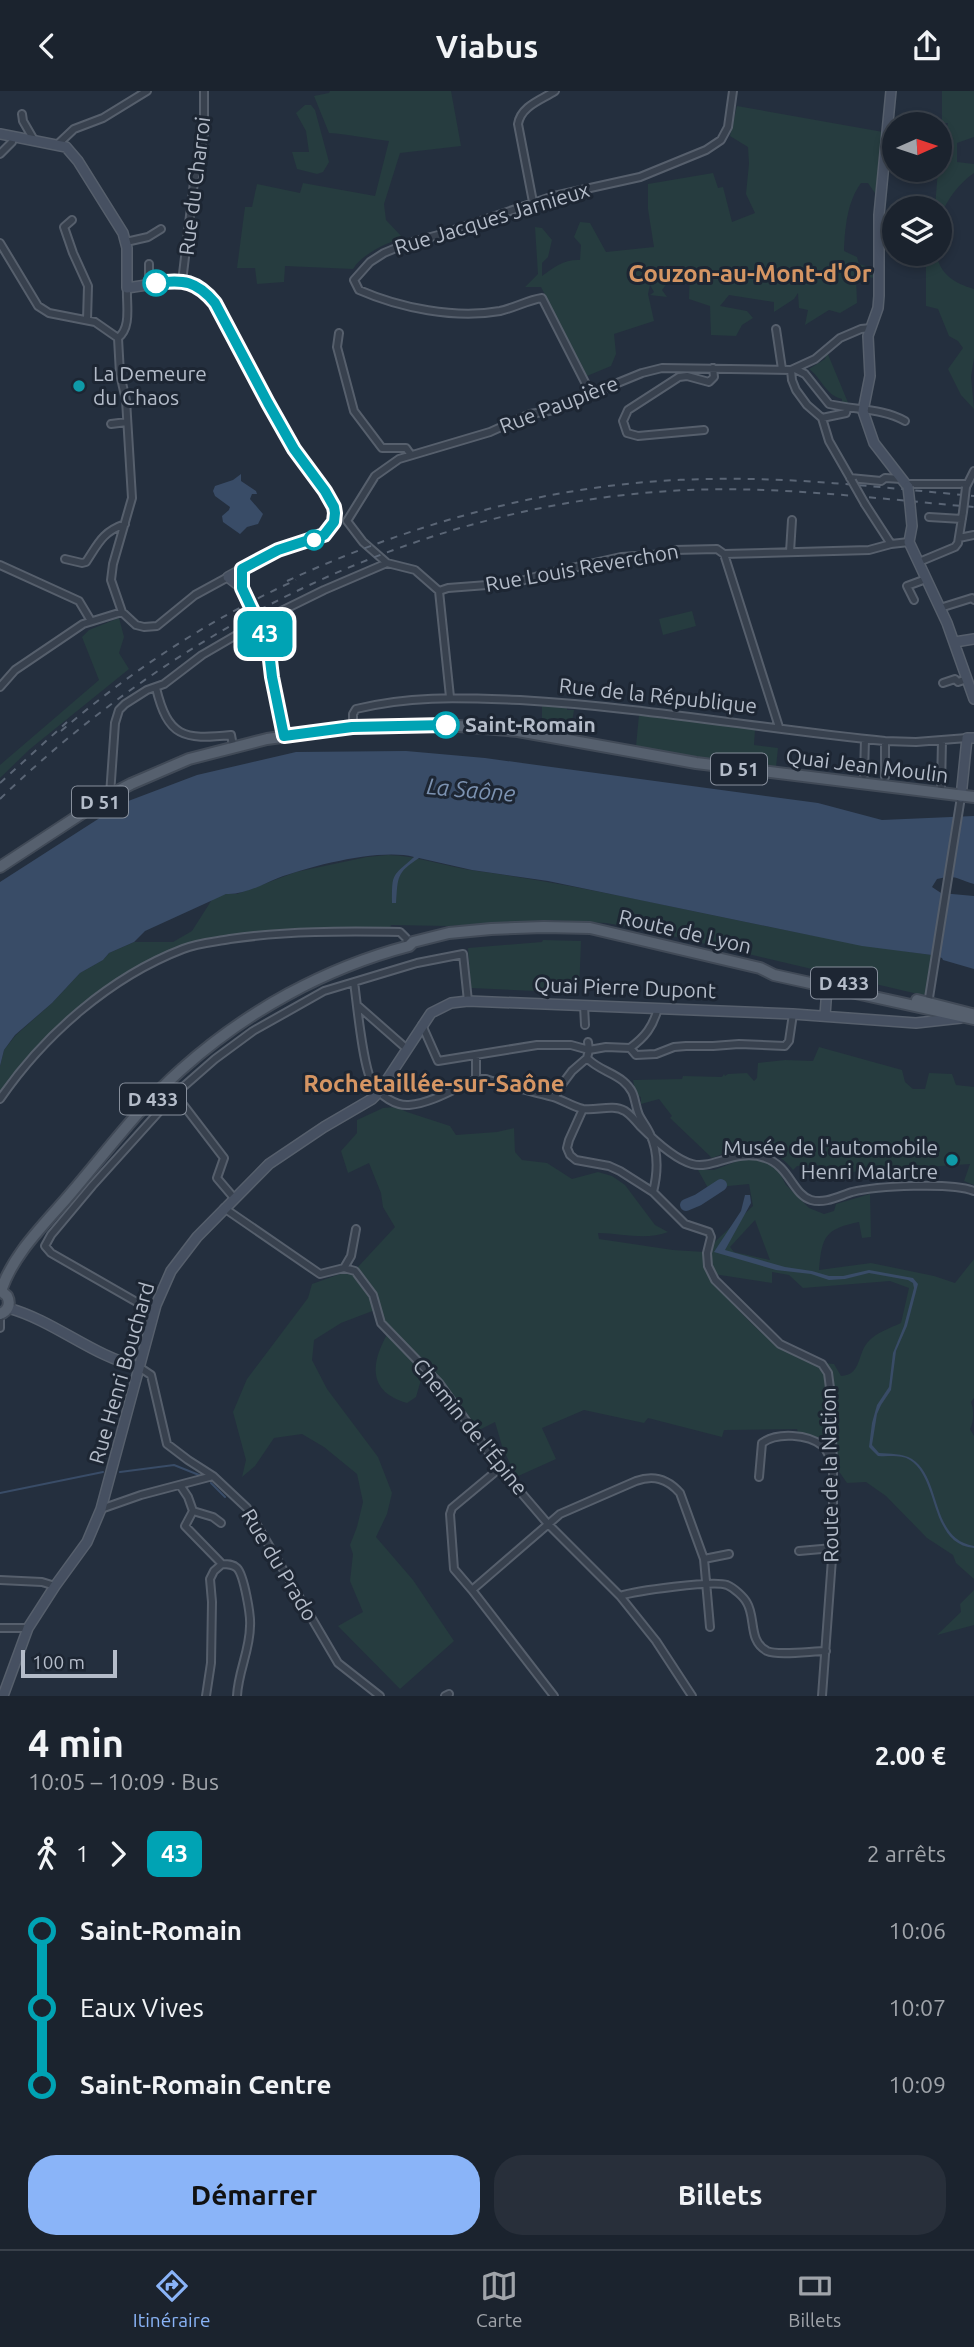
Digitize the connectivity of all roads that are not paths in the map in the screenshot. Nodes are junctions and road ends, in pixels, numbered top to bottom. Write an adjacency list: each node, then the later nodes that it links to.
1 (147, 91): 10 (street)
2 (204, 91): 18 (street, Rue du Charroi)
3 (555, 91): 12 (street)
4 (733, 91): 12 (street, Rue Jacques Jarnieux)
5 (891, 91): 22 (street)
6 (22, 114): 9 (street)
7 (0, 134): 8 (street)
8 (13, 138): 9 (street); 11 (street)
9 (34, 140): 10 (street)
10 (57, 145): 15 (street)
11 (0, 154)
12 (533, 202): 29 (street, Rue Jacques Jarnieux)
13 (72, 220): 21 (street)
14 (161, 229): 15 (street)
15 (126, 242): 20 (street)
16 (0, 243): 21 (street)
17 (149, 264): 19 (street)
18 (180, 281): 19 (street); 45 (street)
19 (149, 284): 20 (street)
20 (127, 288): 25 (street)
21 (87, 320): 25 (street)
22 (871, 328): 28 (street); 31 (street)
23 (776, 329): 27 (street)
24 (339, 333): 37 (street)
25 (118, 338): 34 (street)
26 (713, 368): 27 (street, Rue Paupière); 29 (street, Rue Paupière); 36 (street)
27 (782, 369): 28 (street, Rue Paupière)
28 (793, 369): 30 (street); 32 (street)
29 (592, 394): 37 (street, Rue Paupière)
30 (847, 409): 31 (street); 32 (street)
31 (863, 411): 33 (street); 40 (street)
32 (822, 418): 39 (street)
33 (905, 421)
34 (127, 422): 35 (street); 47 (street)
35 (111, 424)
36 (704, 430)
37 (411, 455): 43 (street, Rue Paupière)
38 (974, 471): 41 (street)
39 (851, 479): 40 (street); 51 (street, bridge)
40 (906, 483): 41 (street); 50 (street, bridge)
41 (967, 485): 42 (street, bridge)
42 (963, 515): 44 (street); 49 (street)
43 (349, 517): 45 (street); 56 (street)
44 (929, 517)
45 (334, 518): 58 (street)
46 (792, 520): 52 (street)
47 (125, 524): 54 (street); 66 (street)
48 (974, 535): 49 (street)
49 (959, 538): 55 (street)
50 (909, 542): 51 (street, Rue Louis Reverchon); 55 (street)
51 (891, 544): 52 (street, Rue Louis Reverchon)
52 (790, 552): 53 (street, Rue Louis Reverchon)
53 (724, 554): 62 (street, Rue Louis Reverchon); 77 (street)
54 (65, 559)
55 (919, 562): 60 (street)
56 (387, 563): 62 (street); 73 (street)
57 (0, 565): 67 (street)
58 (242, 569): 59 (street); 61 (street)
59 (228, 577): 61 (street); 66 (street)
60 (926, 579): 63 (street); 65 (street)
61 (242, 588): 78 (street)
62 (439, 591): 74 (street)
63 (914, 600)
64 (974, 600): 65 (street)
65 (940, 608): 69 (street)
66 (122, 612): 67 (street)
67 (91, 621): 72 (street)
68 (974, 639): 69 (street)
69 (955, 642): 70 (street)
70 (967, 679): 71 (street); 75 (street)
71 (943, 683)
72 (0, 687)
73 (156, 688): 83 (street); 87 (street)
74 (450, 697): 76 (street, Rue de la République); 77 (street, Rue de la République)
75 (974, 699)
76 (352, 727): 78 (main road, D 51); 89 (main road, Quai Jean Moulin / D 51)
77 (779, 727): 80 (street, Rue de la République)
78 (284, 736): 83 (main road, D 51)
79 (970, 738): 82 (street, Rue de la République); 89 (street)
80 (865, 739): 81 (street, Rue de la République); 84 (street)
81 (885, 741): 82 (street, Rue de la République); 85 (street)
82 (942, 741): 86 (street)
83 (233, 746): 87 (main road, D 51)
84 (864, 775)
85 (885, 777)
86 (941, 787)
87 (110, 795): 90 (main road, D 51)
88 (974, 797): 89 (main road, D 51)
89 (961, 801): 98 (street)
90 (0, 867)
91 (409, 946): 92 (main road, Route de Lyon / D 433); 115 (street); 124 (main road, Route de Lyon / D 433)
92 (760, 968): 94 (main road, Route de Lyon / D 433); 98 (main road, Route de Lyon / D 433)
93 (354, 982): 95 (street); 96 (street); 113 (street)
94 (827, 987): 98 (main road, Route de Lyon / D 433); 101 (street)
95 (468, 1001): 97 (street, Quai Pierre Dupont); 104 (street, Quai Pierre Dupont)
96 (357, 1005): 108 (street); 112 (street)
97 (584, 1006): 99 (street, Quai Pierre Dupont); 105 (street)
98 (928, 1006): 102 (main road, Quai Pierre Dupont / D 433); 103 (street)
99 (657, 1008): 100 (street, Quai Pierre Dupont); 107 (street)
100 (793, 1014): 101 (street, Quai Pierre Dupont); 107 (street)
101 (825, 1016): 103 (street, Quai Pierre Dupont)
102 (970, 1018): 103 (street, Quai Pierre Dupont)
103 (916, 1023)
104 (422, 1025): 108 (street, Quai Pierre Dupont); 110 (street)
105 (585, 1025)
106 (588, 1042): 109 (street)
107 (630, 1048): 109 (street)
108 (407, 1049): 112 (street, Quai Pierre Dupont)
109 (588, 1054): 110 (street); 114 (street); 117 (street)
110 (476, 1055): 111 (street)
111 (476, 1079): 112 (street); 114 (street)
112 (379, 1092): 120 (street, Rue Henri Bouchard)
113 (175, 1094): 120 (street); 126 (street)
114 (555, 1097): 116 (street)
115 (0, 1099)
116 (583, 1109): 117 (street); 119 (street, Route de la Nation)
117 (650, 1134): 118 (street); 119 (street)
118 (974, 1191)
119 (653, 1192): 129 (street, Route de la Nation)
120 (234, 1198): 121 (street, Rue Henri Bouchard)
121 (224, 1208): 123 (street, Chemin de l'Épine); 126 (street, Rue Henri Bouchard)
122 (356, 1229): 123 (street)
123 (344, 1268): 130 (street, Chemin de l'Épine)
124 (0, 1290): 125 (main road)
125 (3, 1314): 127 (street); 128 (street)
126 (153, 1316): 128 (street, Rue Henri Bouchard)
127 (0, 1328)
128 (139, 1367): 131 (street, Rue du Prado); 134 (street, Rue Henri Bouchard)
129 (834, 1462): 132 (street); 138 (street, Route de la Nation)
130 (500, 1468): 137 (street, Chemin de l'Épine); 146 (street)
131 (213, 1476): 133 (street); 155 (street, Rue du Prado)
132 (759, 1476)
133 (180, 1485): 134 (street); 135 (street)
134 (101, 1509): 145 (street, Rue Henri Bouchard)
135 (193, 1511): 136 (street); 142 (street)
136 (221, 1523)
137 (548, 1524): 141 (street); 146 (street); 147 (street, Chemin de l'Épine)
138 (833, 1548): 139 (street); 151 (street, Route de la Nation)
139 (799, 1551)
140 (729, 1554): 141 (street)
141 (704, 1559): 144 (street)
142 (222, 1564): 153 (street); 154 (street)
143 (0, 1580): 145 (street)
144 (705, 1584): 147 (street); 148 (street); 151 (street)
145 (55, 1586): 150 (street, Rue Henri Bouchard)
146 (472, 1590): 156 (street)
147 (620, 1596): 157 (street, Chemin de l'Épine)
148 (710, 1627)
149 (0, 1628): 150 (street)
150 (28, 1628): 152 (street, Rue Henri Bouchard)
151 (826, 1651): 158 (street, Route de la Nation)
152 (3, 1696)
153 (206, 1696)
154 (237, 1696)
155 (380, 1696)
156 (554, 1696)
157 (692, 1696)
158 (822, 1696)

